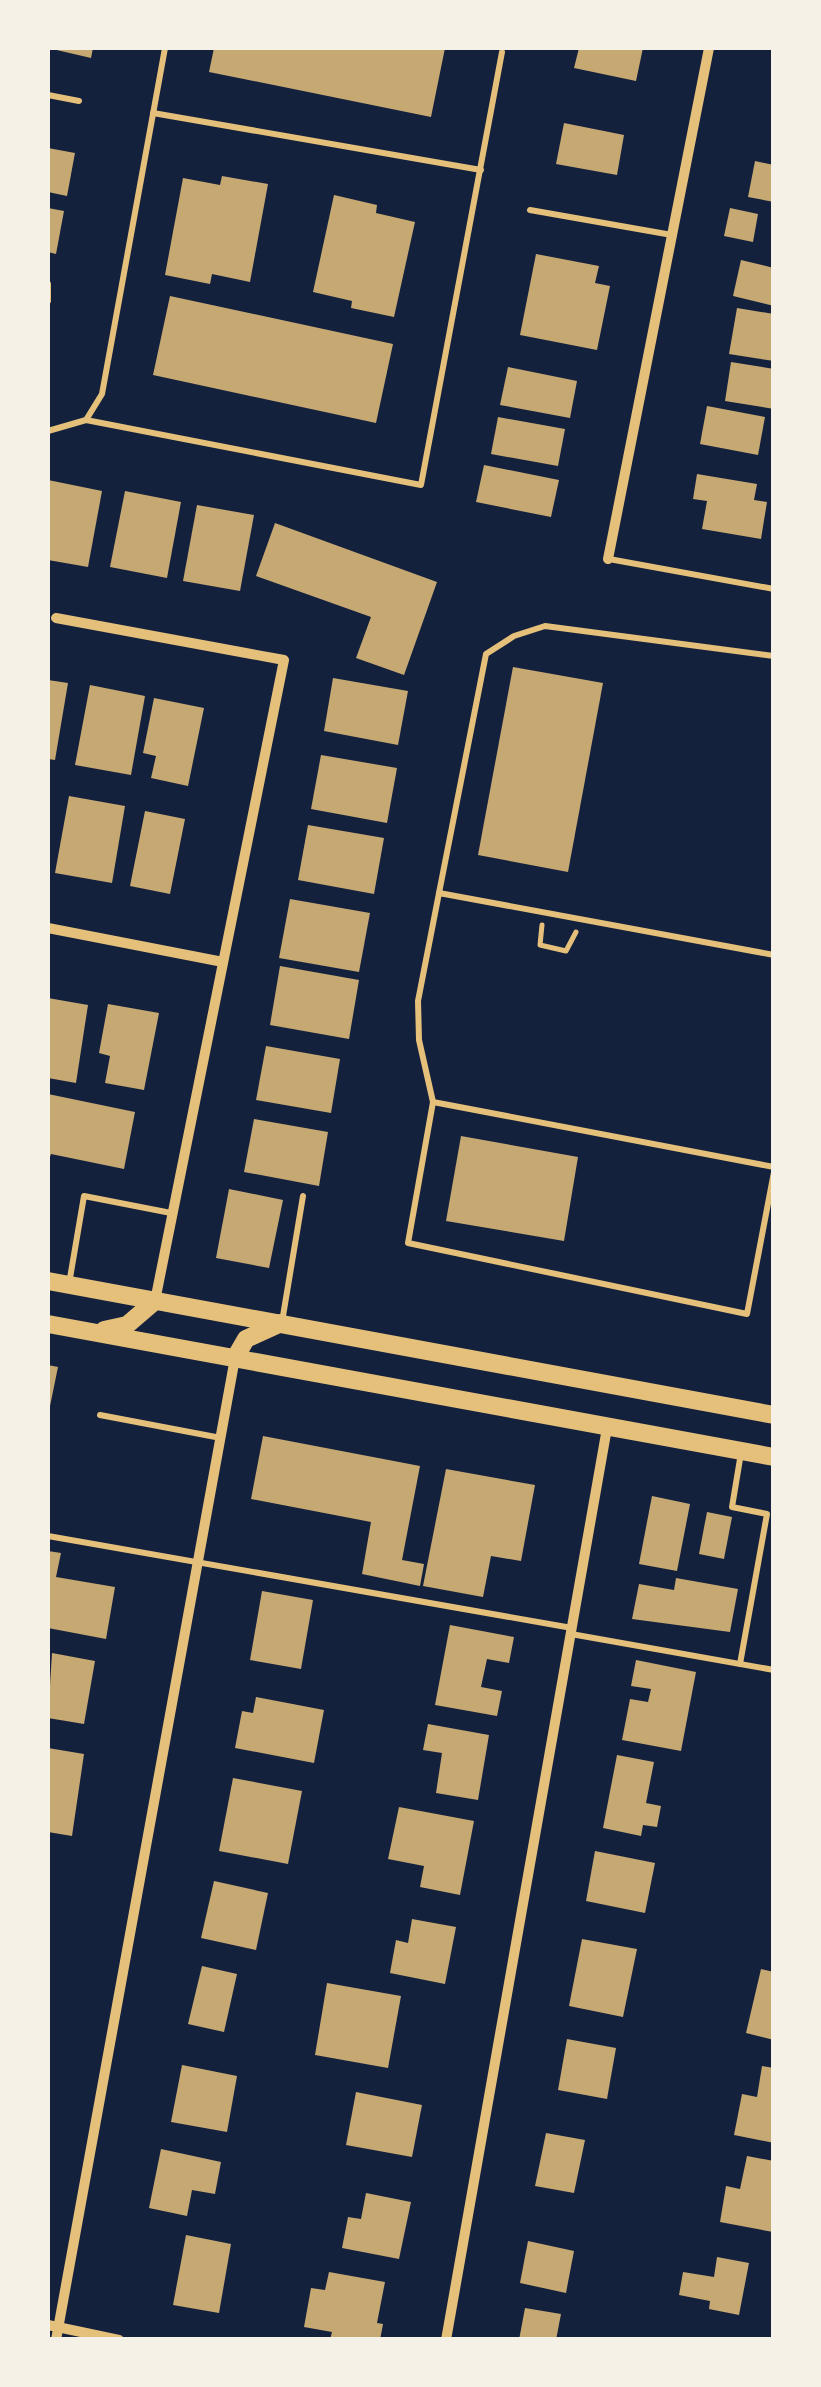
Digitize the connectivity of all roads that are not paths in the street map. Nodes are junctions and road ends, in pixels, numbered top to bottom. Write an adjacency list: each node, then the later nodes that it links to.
1 (165, 48): 6 (lane)
2 (708, 48): 9 (street)
3 (502, 52): 7 (lane)
4 (48, 95): 5 (lane)
5 (79, 101)
6 (153, 113): 7 (lane); 12 (lane)
7 (480, 170): 12 (lane)
8 (530, 210): 9 (lane)
9 (672, 235): 14 (street)
10 (48, 284): 11 (lane)
11 (48, 301)
12 (86, 420): 13 (lane)
13 (48, 431)
14 (608, 559): 15 (lane)
15 (774, 589)
16 (56, 618): 21 (street)
17 (774, 656): 18 (lane)
18 (439, 893): 20 (lane); 22 (lane)
19 (48, 928): 21 (street)
20 (774, 955)
21 (222, 962): 25 (street)
22 (433, 1102): 23 (lane); 23 (lane)
23 (774, 1170)
24 (303, 1196): 29 (lane)
25 (171, 1213): 27 (lane); 28 (street)
26 (48, 1281): 27 (main road)
27 (69, 1285): 28 (main road)
28 (156, 1301): 29 (main road); 31 (main road)
29 (282, 1323): 32 (main road); 34 (main road)
30 (48, 1324): 31 (main road)
31 (94, 1332): 32 (main road)
32 (235, 1358): 35 (main road); 36 (street)
33 (100, 1415): 36 (lane)
34 (774, 1415)
35 (607, 1428): 37 (main road); 41 (street)
36 (222, 1438): 40 (street)
37 (741, 1451): 38 (main road); 42 (lane)
38 (774, 1457)
39 (48, 1536): 40 (lane)
40 (199, 1564): 41 (lane); 44 (street)
41 (572, 1631): 42 (lane); 47 (street)
42 (740, 1664): 43 (lane)
43 (774, 1670)
44 (53, 2326): 45 (street); 46 (street)
45 (56, 2340)
46 (120, 2340)
47 (446, 2340)

